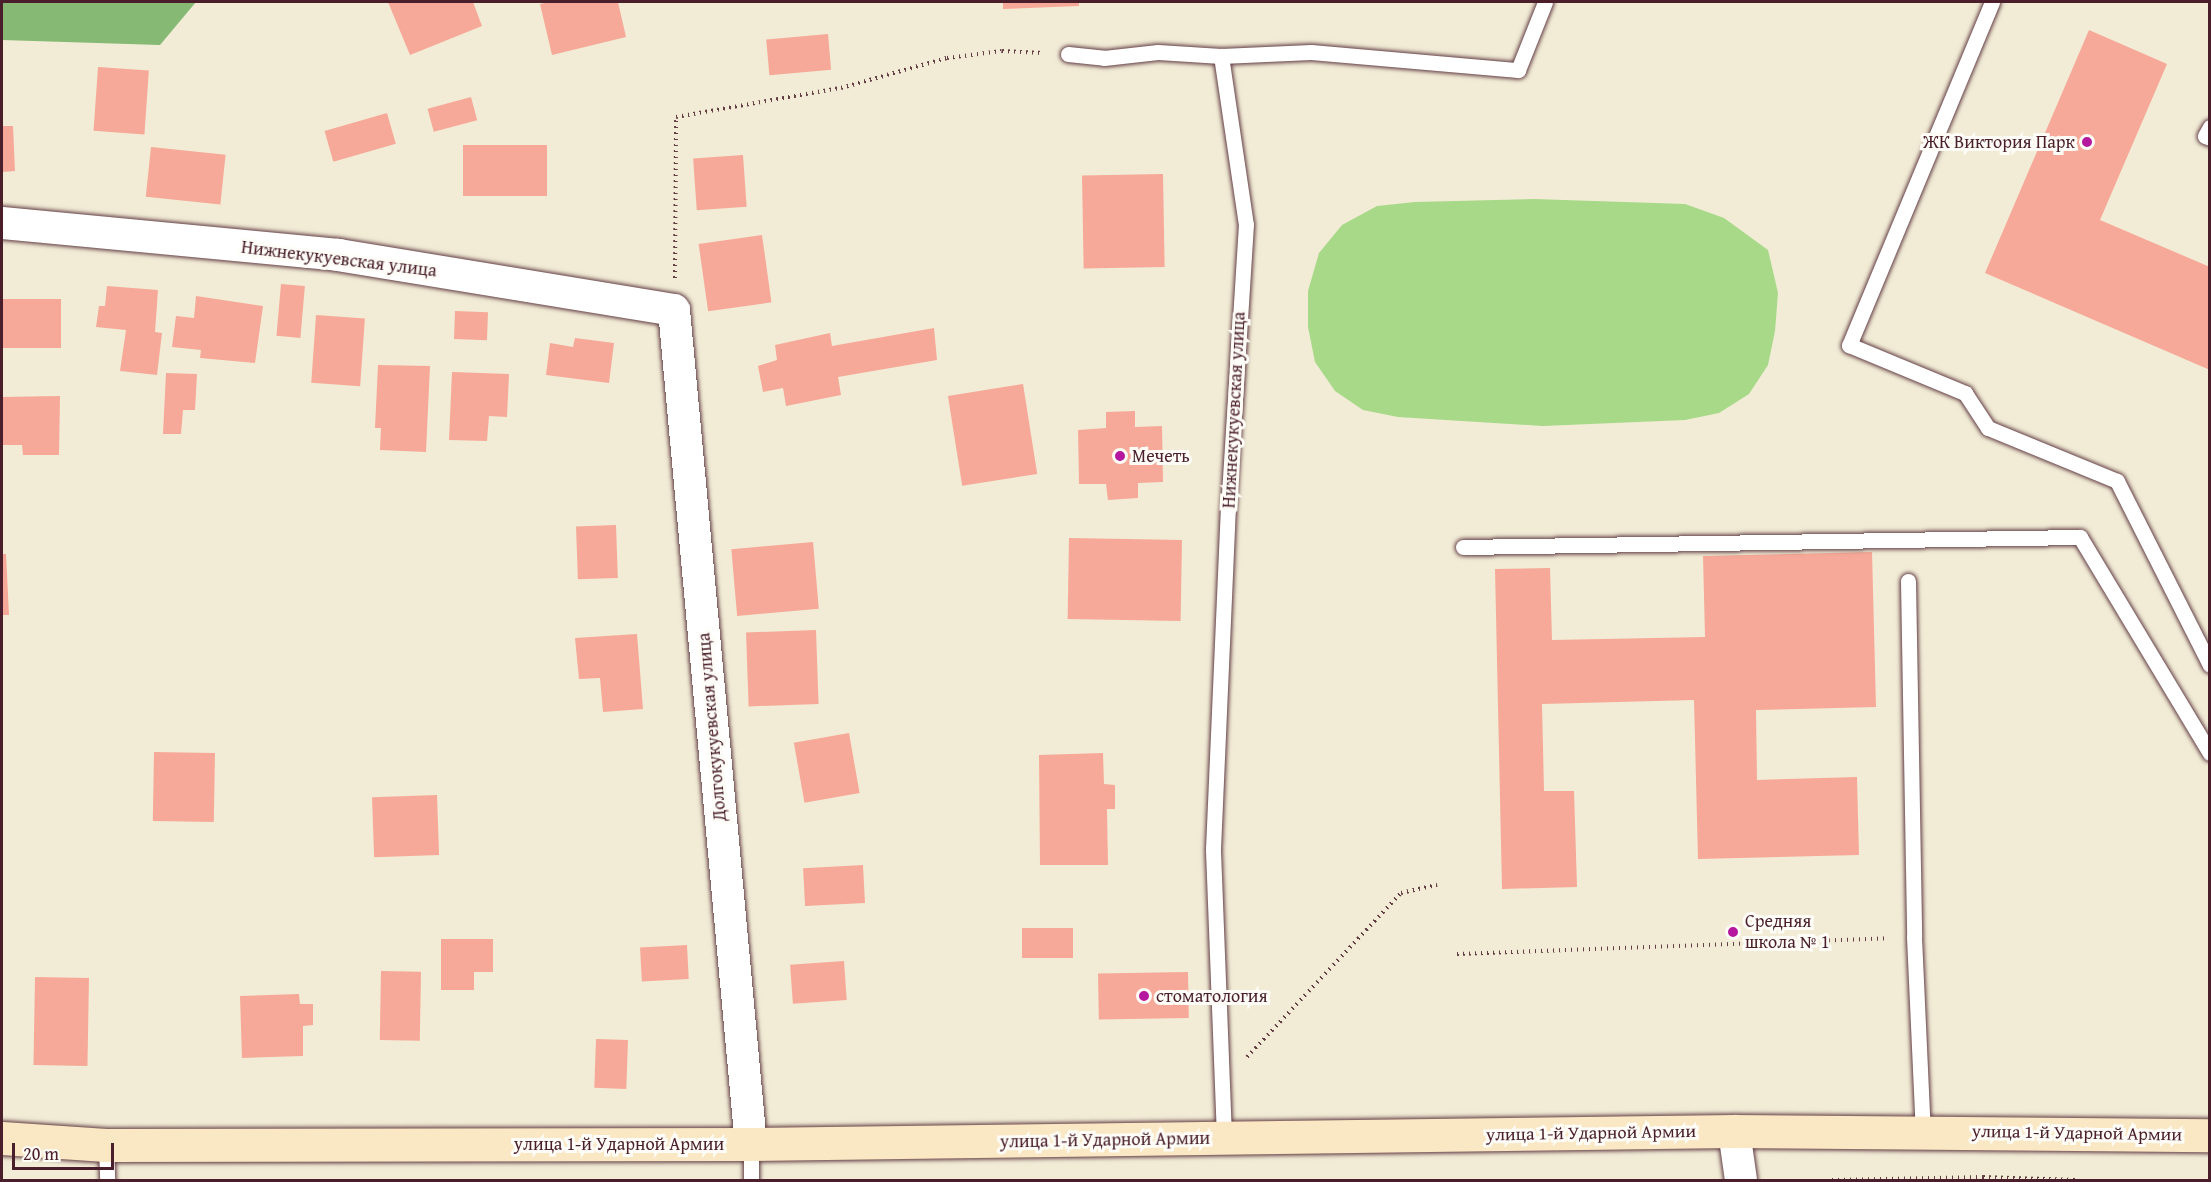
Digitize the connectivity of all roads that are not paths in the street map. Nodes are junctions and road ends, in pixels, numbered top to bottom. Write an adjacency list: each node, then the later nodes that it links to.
1 (1545, 2): 4 (lane)
2 (1992, 2): 11 (lane)
3 (1068, 54): 4 (lane)
4 (1221, 56): 16 (lane, Нижнекукуевская улица)
5 (2210, 127): 6 (lane)
6 (2210, 138)
7 (2, 223): 8 (street, Нижнекукуевская улица)
8 (674, 310): 18 (street, Долгокукуевская улица)
9 (1463, 548): 12 (lane)
10 (1908, 581): 14 (lane)
11 (2210, 665)
12 (2210, 753)
13 (1734, 1131): 14 (main road, улица 1-й Ударной Армии); 16 (main road, улица 1-й Ударной Армии); 22 (street)
14 (1923, 1132): 15 (main road, улица 1-й Ударной Армии)
15 (2210, 1135)
16 (1224, 1137): 18 (main road, улица 1-й Ударной Армии)
17 (2, 1138): 19 (main road, улица 1-й Ударной Армии)
18 (751, 1144): 19 (main road, улица 1-й Ударной Армии); 21 (lane)
19 (106, 1145): 20 (lane)
20 (107, 1180)
21 (751, 1180)
22 (1741, 1180)

